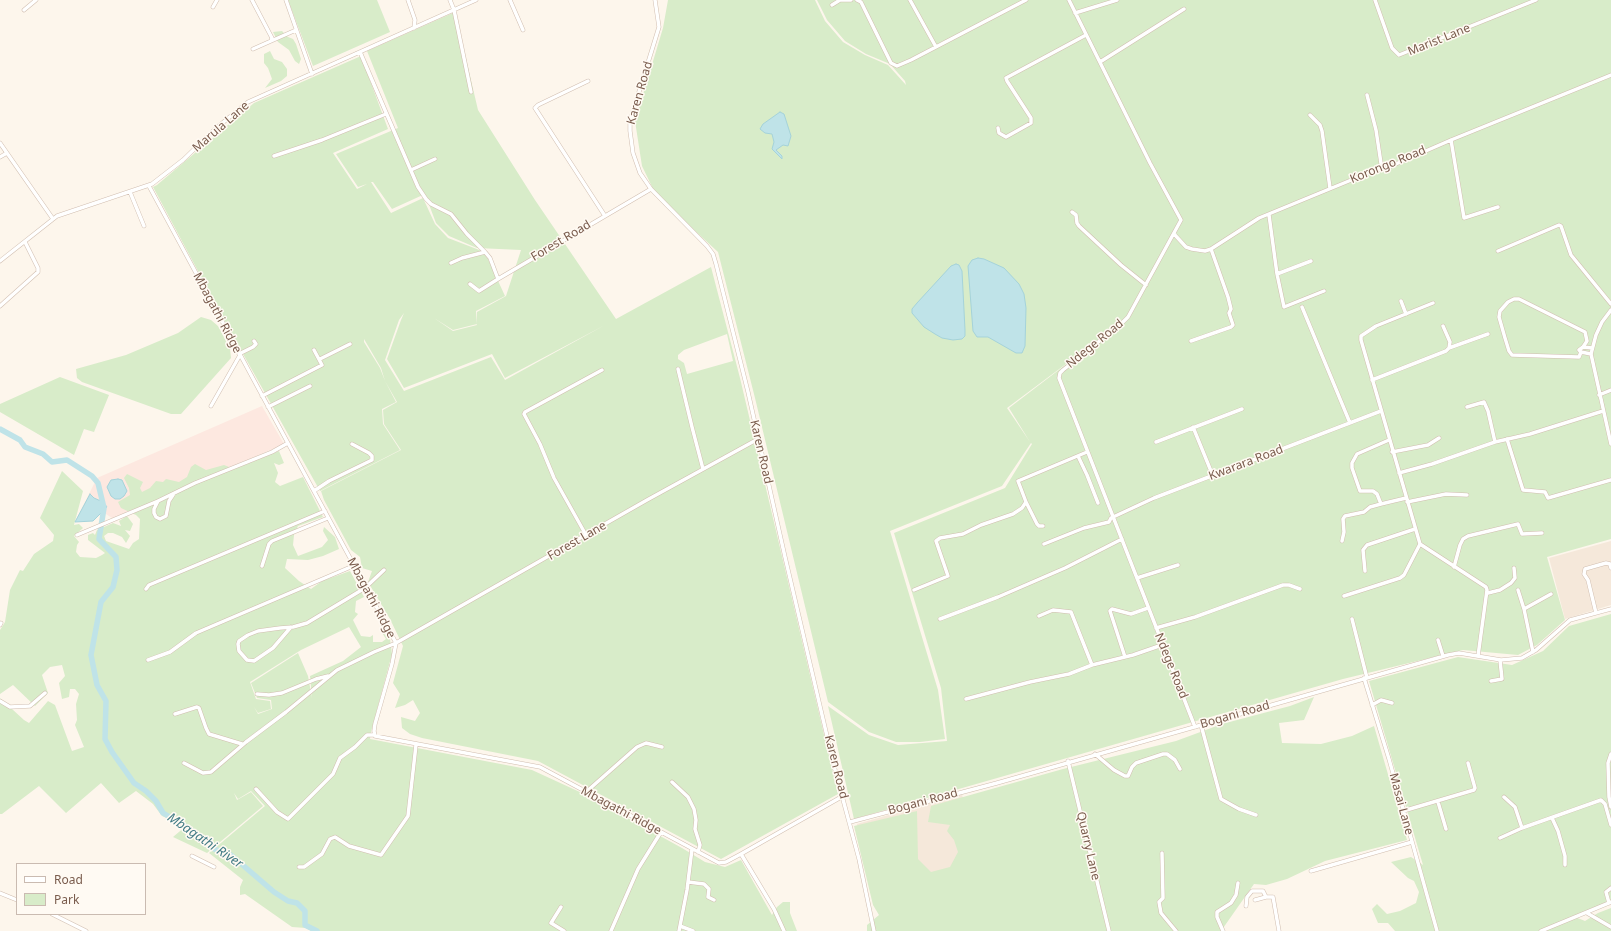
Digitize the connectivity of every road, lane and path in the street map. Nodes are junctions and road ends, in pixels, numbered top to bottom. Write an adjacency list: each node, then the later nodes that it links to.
1 (36, 0): 21 (street)
2 (218, 0): 19 (street)
3 (252, 0): 28 (street)
4 (286, 0): 25 (street)
5 (408, 0): 24 (street)
6 (450, 0): 22 (street)
7 (476, 0): 22 (street, Marula Lane)
8 (510, 0): 26 (street)
9 (655, 0): 51 (street, Karen Road)
10 (851, 0): 18 (street)
11 (857, 0): 29 (street)
12 (910, 0): 29 (street)
13 (1026, 0): 29 (street)
14 (1069, 0): 23 (street, Ndege Road)
15 (1117, 0): 23 (street)
16 (1375, 0): 17 (street, Marist Lane)
17 (1536, 0)
18 (832, 5)
19 (213, 7)
20 (1184, 9): 32 (street)
21 (24, 10)
22 (454, 10): 24 (street, Marula Lane); 36 (street)
23 (1075, 13): 27 (street, Ndege Road)
24 (414, 28): 31 (street, Marula Lane)
25 (296, 30): 28 (street); 33 (street)
26 (523, 30)
27 (1086, 35): 32 (street, Ndege Road); 40 (street)
28 (271, 41): 30 (street)
29 (936, 47)
30 (252, 49)
31 (360, 52): 33 (street, Marula Lane); 38 (street)
32 (1100, 62): 59 (street, Ndege Road)
33 (312, 74): 49 (street, Marula Lane)
34 (1611, 76): 41 (street, Korongo Road)
35 (588, 81): 56 (street)
36 (472, 92)
37 (1367, 96): 48 (street)
38 (386, 114): 44 (street); 47 (street)
39 (1310, 115): 50 (street)
40 (998, 128)
41 (1451, 140): 48 (street, Korongo Road); 53 (street)
42 (0, 143): 43 (street)
43 (7, 153): 45 (street); 57 (street)
44 (274, 156)
45 (0, 157)
46 (435, 159): 47 (street)
47 (410, 170): 62 (street)
48 (1382, 170): 50 (street, Korongo Road)
49 (149, 186): 52 (street, Marula Lane); 89 (street, Mbagathi Ridge)
50 (1330, 188): 55 (street, Korongo Road)
51 (651, 189): 56 (street, Forest Road); 108 (street, Karen Road)
52 (130, 192): 57 (street, Marula Lane); 58 (street)
53 (1498, 207)
54 (1072, 212): 70 (street)
55 (1269, 215): 61 (street, Korongo Road); 67 (street)
56 (605, 216): 68 (street, Forest Road)
57 (53, 219): 60 (street, Marula Lane)
58 (144, 226)
59 (1174, 234): 61 (street); 70 (street, Ndege Road)
60 (25, 242): 64 (street, Marula Lane); 75 (street)
61 (1211, 249): 82 (street)
62 (485, 252): 66 (street); 68 (street)
63 (1498, 252): 74 (street)
64 (0, 261)
65 (1311, 261): 67 (street)
66 (452, 263)
67 (1277, 274): 71 (street)
68 (498, 279): 69 (street, Forest Road)
69 (470, 284)
70 (1146, 285): 116 (street, Ndege Road)
71 (1324, 291)
72 (1401, 301): 78 (street)
73 (1433, 303): 78 (street)
74 (1611, 304)
75 (0, 306)
76 (1302, 307): 105 (street)
77 (1611, 310): 86 (street)
78 (1406, 314): 94 (street)
79 (1443, 326): 85 (street)
80 (1488, 334): 85 (street)
81 (254, 341): 89 (street)
82 (1192, 341)
83 (350, 344): 91 (street)
84 (1583, 347): 86 (street); 88 (street); 88 (street)
85 (1449, 348): 94 (street)
86 (1592, 348): 90 (street)
87 (314, 350): 91 (street)
88 (1581, 352): 90 (street)
89 (239, 354): 98 (street, Mbagathi Ridge); 99 (street)
90 (1591, 354): 97 (street)
91 (320, 359): 98 (street)
92 (678, 369): 119 (street)
93 (602, 370): 138 (street)
94 (1372, 380): 103 (street)
95 (310, 386): 100 (street)
96 (1611, 390): 97 (street)
97 (1599, 395): 104 (street)
98 (262, 396): 100 (street, Mbagathi Ridge)
99 (211, 406)
100 (268, 407): 113 (street, Mbagathi Ridge)
101 (1467, 407): 112 (street)
102 (1242, 409): 106 (street)
103 (1381, 411): 105 (street, Kwarara Road); 110 (street)
104 (1603, 411): 109 (street); 115 (street)
105 (1350, 423): 121 (street, Kwarara Road)
106 (1193, 427): 111 (street); 121 (street)
107 (1439, 438): 117 (street)
108 (758, 439): 119 (street, Forest Lane); 204 (street, Karen Road)
109 (1507, 439): 112 (street); 122 (street)
110 (1389, 440): 117 (street); 130 (street)
111 (1156, 442)
112 (1495, 442): 120 (street)
113 (288, 443): 123 (street, Mbagathi Ridge); 124 (street)
114 (352, 444): 123 (street)
115 (1611, 444)
116 (1087, 452): 118 (street); 132 (street, Ndege Road)
117 (1392, 452): 120 (street)
118 (1078, 456): 128 (street); 129 (street)
119 (703, 469): 138 (street, Forest Lane)
120 (1399, 474): 126 (street)
121 (1213, 476): 132 (street, Kwarara Road)
122 (1611, 480)
123 (314, 491): 131 (street, Mbagathi Ridge)
124 (174, 494): 127 (street); 127 (street)
125 (1467, 495): 126 (street)
126 (1407, 500): 130 (street); 135 (street)
127 (158, 501): 137 (street)
128 (1026, 502): 134 (street); 155 (street)
129 (1098, 503)
130 (1381, 504): 140 (street)
131 (324, 512): 133 (street, Mbagathi Ridge); 153 (street)
132 (1113, 517): 139 (street, Ndege Road); 141 (street, Kwarara Road)
133 (328, 518): 144 (street); 145 (street, Mbagathi Ridge)
134 (1043, 526)
135 (1415, 529): 142 (street); 150 (street)
136 (1542, 533): 146 (street)
137 (77, 535)
138 (586, 535): 170 (street, Forest Lane)
139 (1122, 539): 151 (street, Ndege Road); 165 (street)
140 (1342, 541)
141 (1044, 544)
142 (1420, 544): 146 (street); 159 (street)
143 (1178, 565): 151 (street)
144 (262, 566)
145 (353, 566): 152 (street, Mbagathi Ridge); 176 (street)
146 (1454, 567): 157 (street)
147 (1514, 568): 157 (street)
148 (1611, 568): 163 (street)
149 (384, 570): 152 (street)
150 (1365, 571)
151 (1137, 578): 160 (street, Ndege Road)
152 (365, 588): 167 (street); 170 (street, Mbagathi Ridge)
153 (146, 589)
154 (1300, 589): 168 (street)
155 (914, 590)
156 (1518, 590): 161 (street)
157 (1488, 593): 174 (street)
158 (1551, 594): 161 (street)
159 (1344, 596)
160 (1148, 608): 168 (street, Ndege Road); 175 (street)
161 (1524, 609): 172 (street)
162 (1611, 609): 163 (street, Bogani Road)
163 (1596, 613): 172 (street, Bogani Road)
164 (1039, 616): 178 (street)
165 (940, 619)
166 (1352, 619): 180 (street, Masai Lane)
167 (291, 627): 167 (street)
168 (1156, 628): 171 (street, Ndege Road)
169 (1438, 640): 173 (street)
170 (396, 644): 179 (street, Forest Lane); 191 (street, Mbagathi Ridge)
171 (1162, 645): 175 (street); 190 (street, Ndege Road)
172 (1533, 652): 177 (street, Bogani Road)
173 (1443, 656): 174 (street, Bogani Road); 180 (street, Bogani Road)
174 (1478, 656): 177 (street, Bogani Road)
175 (1125, 657): 178 (street)
176 (148, 660)
177 (1500, 660): 181 (street)
178 (1092, 665): 184 (street)
179 (329, 676): 183 (street); 192 (street)
180 (1365, 678): 187 (street, Masai Lane); 189 (street, Bogani Road)
181 (1491, 681)
182 (45, 693): 185 (street)
183 (257, 694)
184 (966, 699)
185 (0, 701)
186 (1392, 703): 187 (street)
187 (1372, 705): 209 (street, Masai Lane)
188 (175, 714): 192 (street)
189 (1201, 726): 190 (street, Bogani Road); 210 (street)
190 (1195, 727): 195 (street, Bogani Road)
191 (374, 735): 193 (street, Mbagathi Ridge); 202 (street)
192 (242, 744): 198 (street)
193 (416, 745): 203 (street, Mbagathi Ridge); 226 (street)
194 (662, 747): 203 (street)
195 (1095, 754): 197 (street, Bogani Road); 200 (street)
196 (1611, 754): 206 (street)
197 (1068, 761): 212 (street, Bogani Road); 250 (street, Quarry Lane)
198 (184, 763)
199 (1468, 763): 207 (street)
200 (1180, 769)
201 (672, 782): 220 (street)
202 (256, 789)
203 (586, 792): 216 (street, Mbagathi Ridge)
204 (843, 796): 212 (street, Karen Road); 222 (street, Mbagathi Ridge)
205 (1504, 797): 214 (street)
206 (1610, 797): 208 (street)
207 (1438, 802): 209 (street); 215 (street)
208 (1611, 806)
209 (1403, 811): 218 (street, Masai Lane)
210 (1256, 815)
211 (1552, 818): 213 (street); 214 (street); 224 (street)
212 (850, 822): 249 (street, Karen Road)
213 (1611, 825)
214 (1522, 828): 217 (street)
215 (1446, 829)
216 (661, 832): 219 (street, Mbagathi Ridge); 245 (street)
217 (1500, 838)
218 (1412, 842): 227 (street); 254 (street, Masai Lane)
219 (692, 849): 220 (street, Mbagathi Ridge); 228 (street)
220 (698, 852): 222 (street, Mbagathi Ridge)
221 (1162, 853): 251 (street)
222 (741, 854): 248 (street)
223 (192, 856): 225 (street)
224 (1565, 865)
225 (214, 867)
226 (299, 867)
227 (1311, 871)
228 (688, 882): 234 (street); 241 (street)
229 (1238, 883): 252 (street)
230 (1611, 888): 236 (street)
231 (0, 893): 233 (street)
232 (1266, 897): 235 (street); 237 (street); 253 (street)
233 (16, 900)
234 (714, 900)
235 (1255, 900)
236 (1610, 902): 239 (street)
237 (1246, 906)
238 (561, 907): 244 (street)
239 (1587, 913): 242 (street); 255 (street)
240 (54, 915): 243 (street)
241 (680, 926): 246 (street); 247 (street)
242 (1611, 927)
243 (86, 931)
244 (564, 931)
245 (611, 931)
246 (679, 931)
247 (693, 931)
248 (784, 931)
249 (874, 931)
250 (1108, 931)
251 (1176, 931)
252 (1223, 931)
253 (1279, 931)
254 (1437, 931)
255 (1544, 931)

